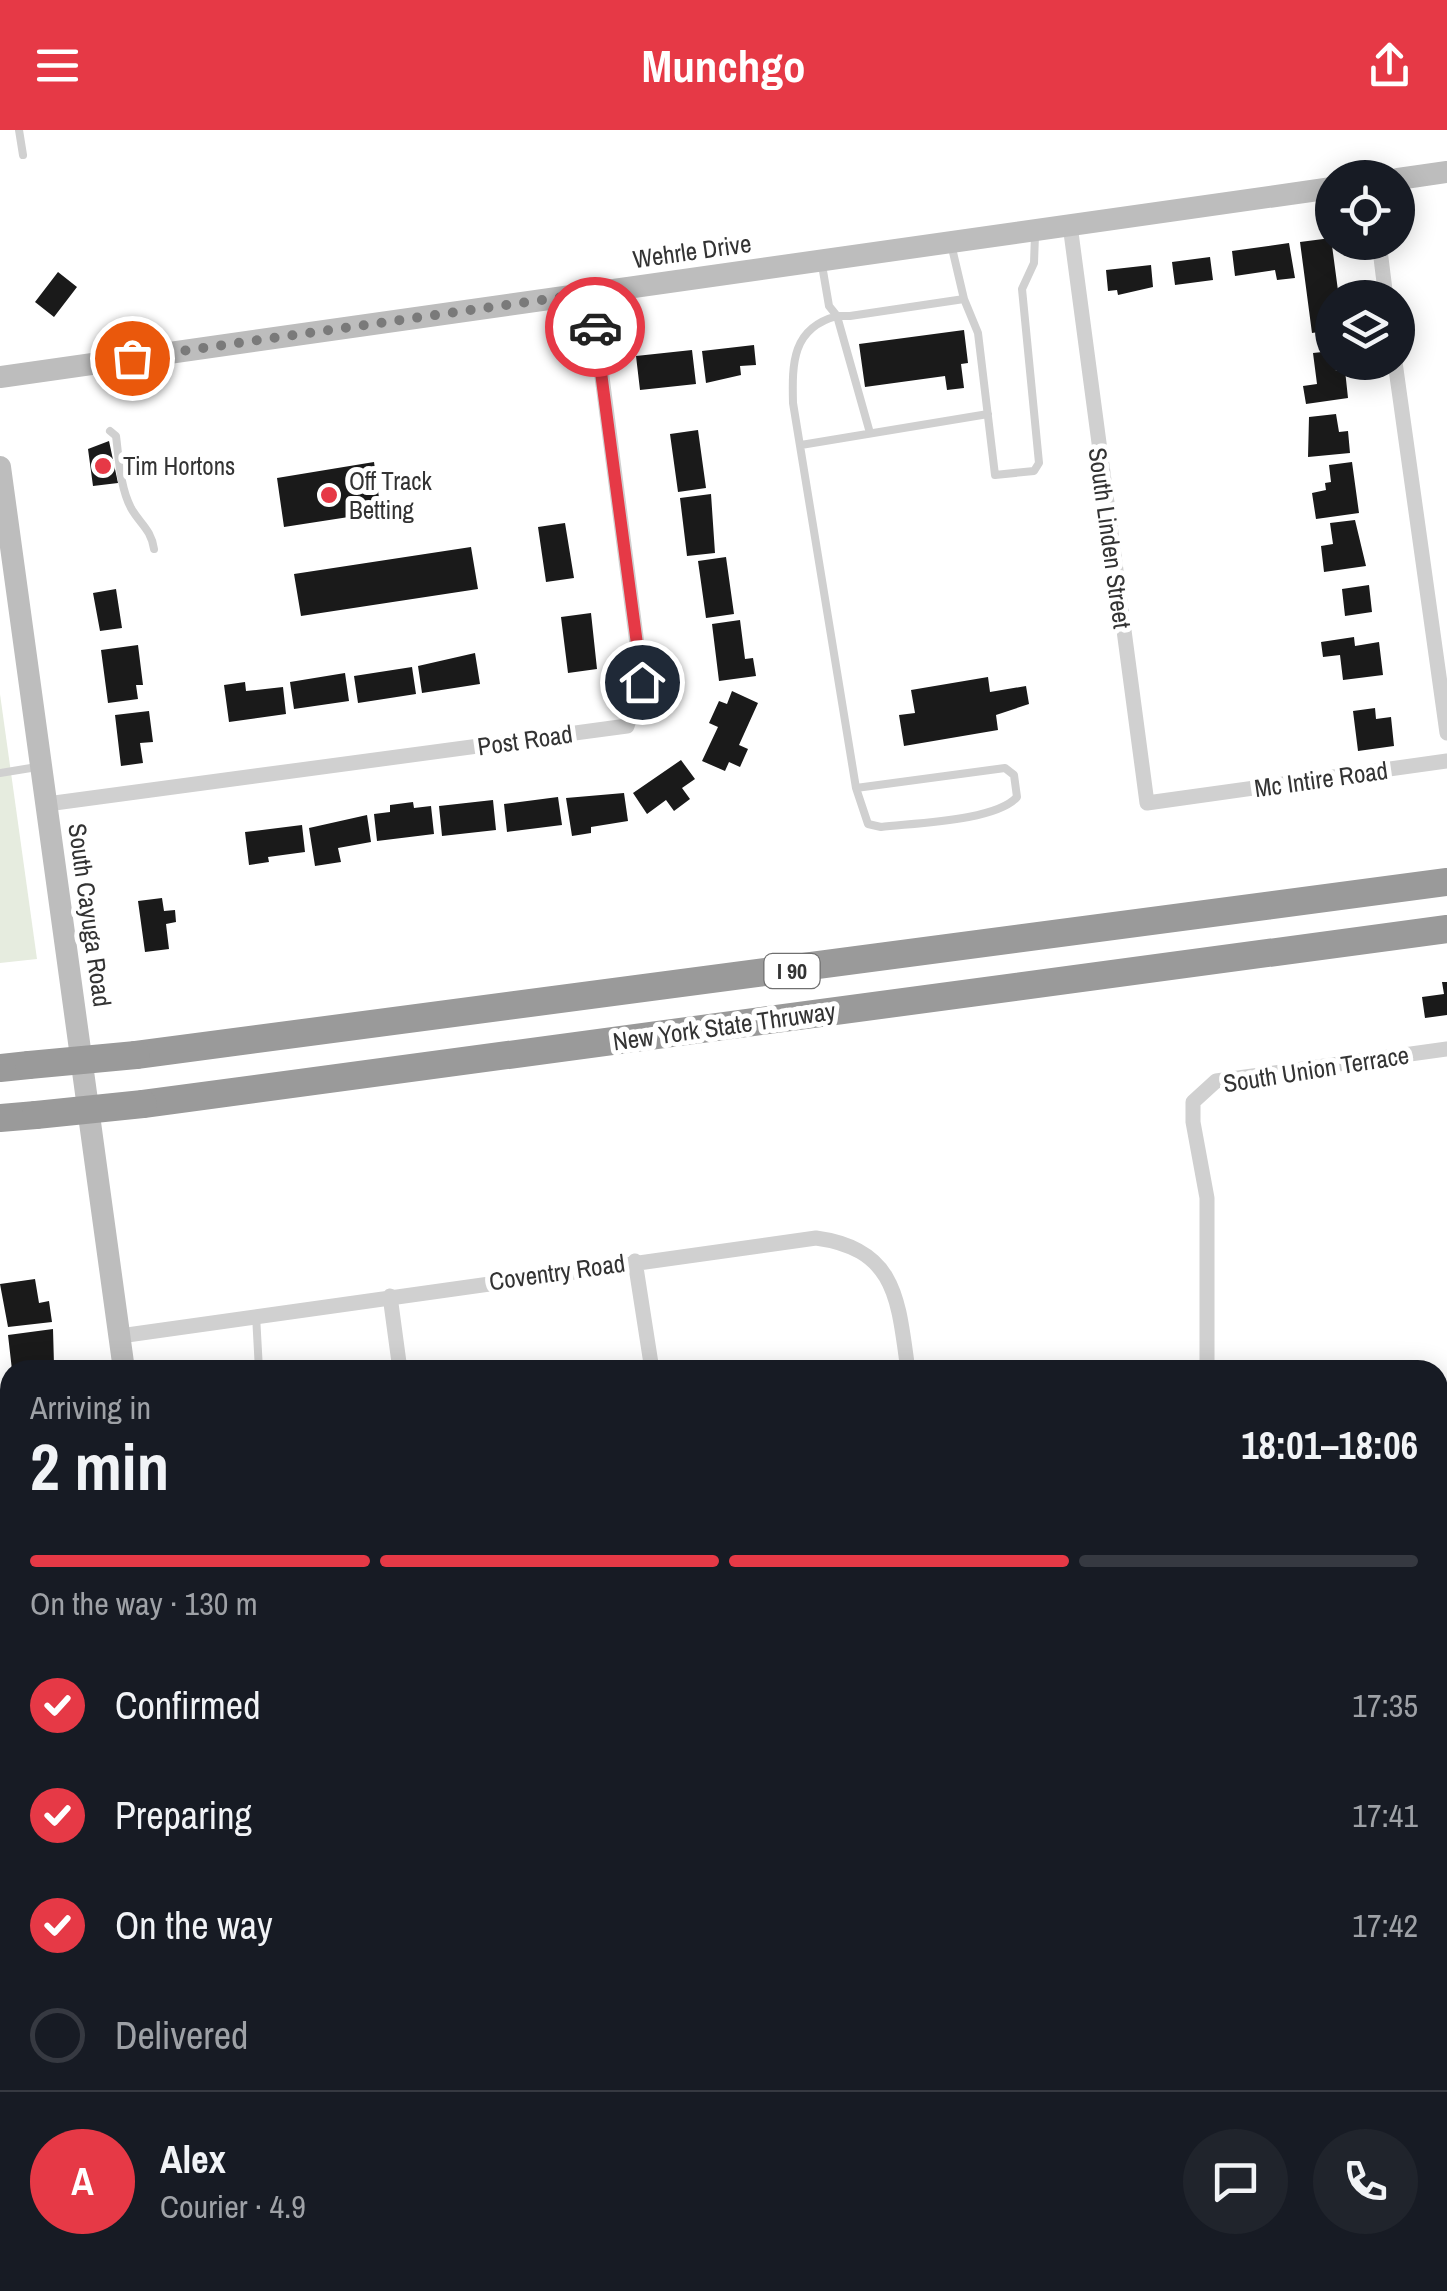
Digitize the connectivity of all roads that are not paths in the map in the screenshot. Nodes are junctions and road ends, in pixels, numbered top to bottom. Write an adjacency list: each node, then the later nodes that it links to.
1 (19, 130): 2 (lane)
2 (23, 155)
3 (1447, 172): 4 (street)
4 (1415, 176)
5 (1315, 190): 6 (street, Wehrle Drive)
6 (1070, 225): 7 (street, Wehrle Drive); 27 (street, South Linden Street)
7 (1036, 230): 8 (street, Wehrle Drive); 15 (lane)
8 (951, 242): 9 (street, Wehrle Drive); 11 (lane)
9 (822, 260): 10 (street, Wehrle Drive); 12 (lane)
10 (591, 293): 13 (street, Wehrle Drive); 28 (street, Post Road)
11 (964, 299): 12 (lane); 15 (lane)
12 (837, 316): 17 (lane); 18 (lane)
13 (0, 377)
14 (1398, 380): 22 (street)
15 (988, 414): 17 (lane)
16 (110, 431): 20 (lane)
17 (870, 434): 18 (lane)
18 (801, 445): 26 (lane)
19 (1, 477): 21 (street, South Cayuga Road)
20 (154, 549)
21 (9, 594): 24 (street, South Cayuga Road)
22 (1447, 734)
23 (1447, 761): 27 (street, Mc Intire Road)
24 (42, 767): 25 (lane); 28 (street, South Cayuga Road)
25 (0, 773)
26 (856, 788): 26 (lane)
27 (1195, 796)
28 (47, 804): 32 (street, South Cayuga Road)
29 (1447, 882): 32 (highway, New York State Thruway / I 90, bridge)
30 (1447, 929): 34 (highway, New York State Thruway / I 90, bridge)
31 (1447, 1049): 44 (street, South Union Terrace)
32 (82, 1060): 33 (highway, New York State Thruway / I 90, bridge); 38 (street, South Cayuga Road)
33 (0, 1068)
34 (0, 1118)
35 (635, 1262): 36 (street, Coventry Road); 42 (street); 43 (street, Coventry Road)
36 (390, 1296): 37 (street, Coventry Road); 41 (street)
37 (256, 1315): 38 (street, Coventry Road); 40 (lane)
38 (120, 1336): 39 (street, South Cayuga Road)
39 (123, 1360)
40 (258, 1360)
41 (399, 1360)
42 (650, 1360)
43 (906, 1360)
44 (1207, 1360)

